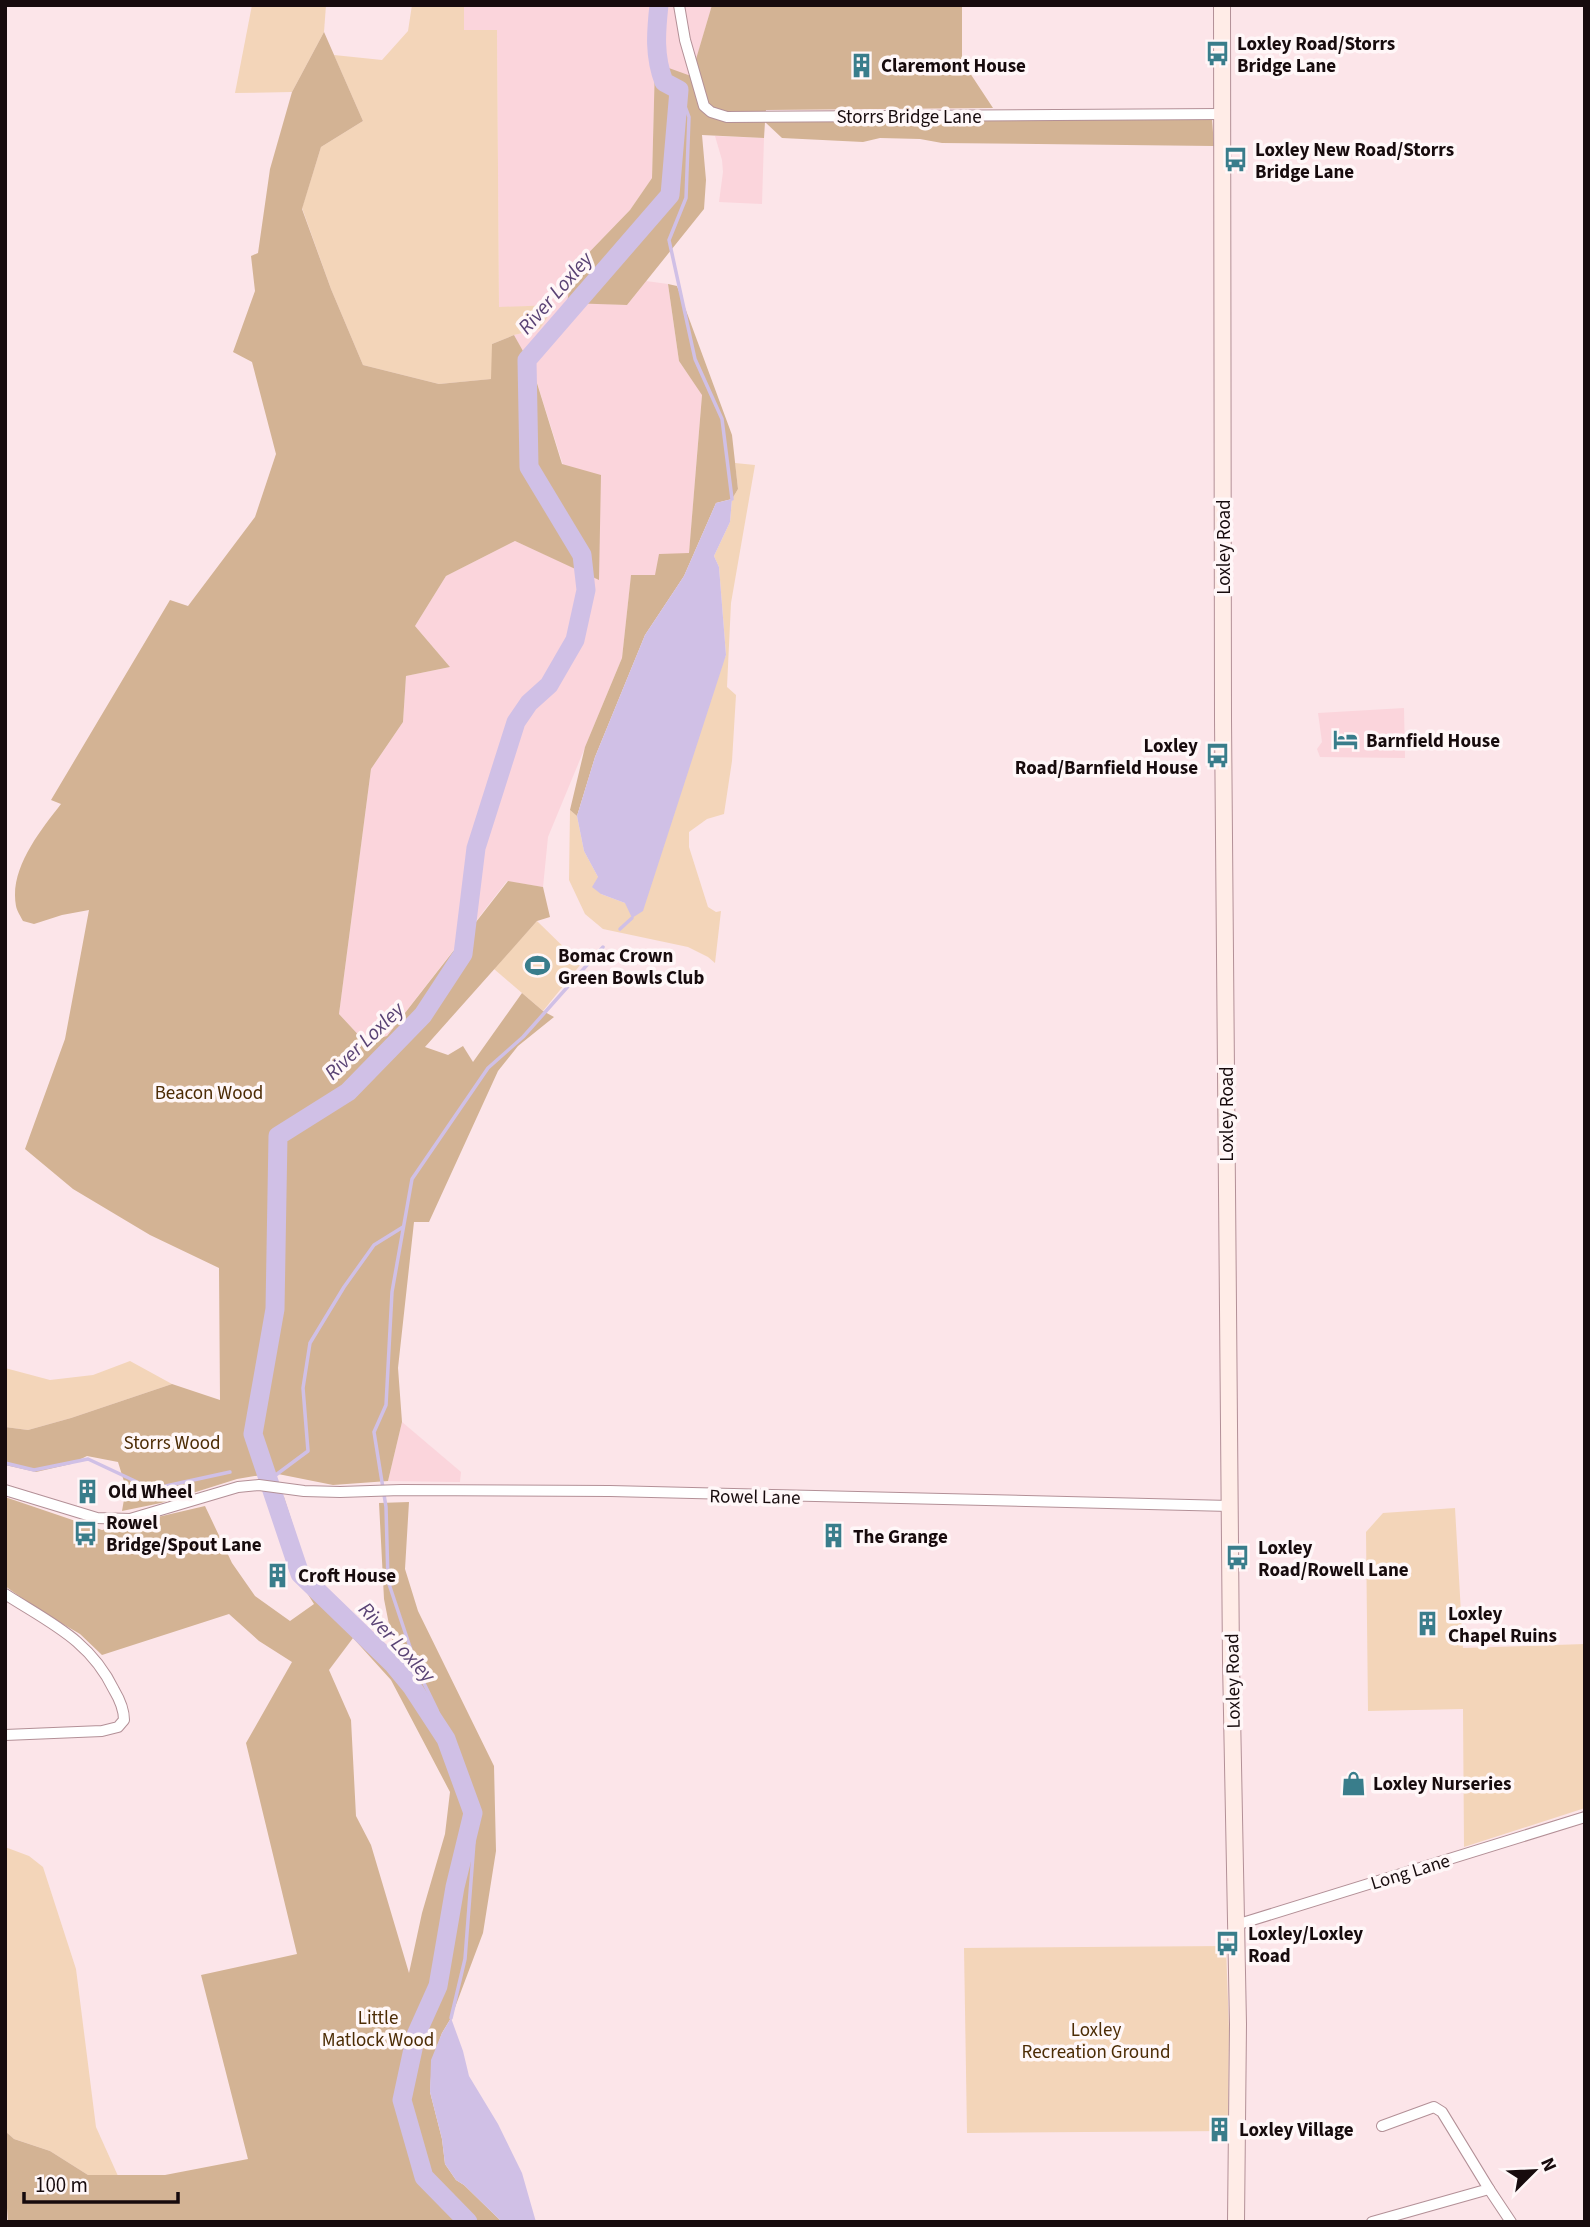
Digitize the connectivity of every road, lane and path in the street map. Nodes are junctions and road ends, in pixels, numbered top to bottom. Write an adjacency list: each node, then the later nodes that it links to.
1 (679, 5): 3 (street, Storrs Bridge Lane)
2 (1222, 5): 3 (main road, Loxley Road)
3 (1222, 114): 5 (main road, Loxley Road)
4 (5, 1490): 5 (street, Rowel Lane)
5 (1230, 1506): 9 (main road, Loxley Road)
6 (5, 1594): 7 (street)
7 (5, 1735)
8 (1585, 1817): 9 (street, Long Lane)
9 (1236, 1925): 13 (main road, Loxley Road)
10 (1382, 2126): 11 (street)
11 (1489, 2189): 12 (street); 15 (street)
12 (1412, 2217): 14 (street)
13 (1236, 2222)
14 (1372, 2222)
15 (1511, 2222)

